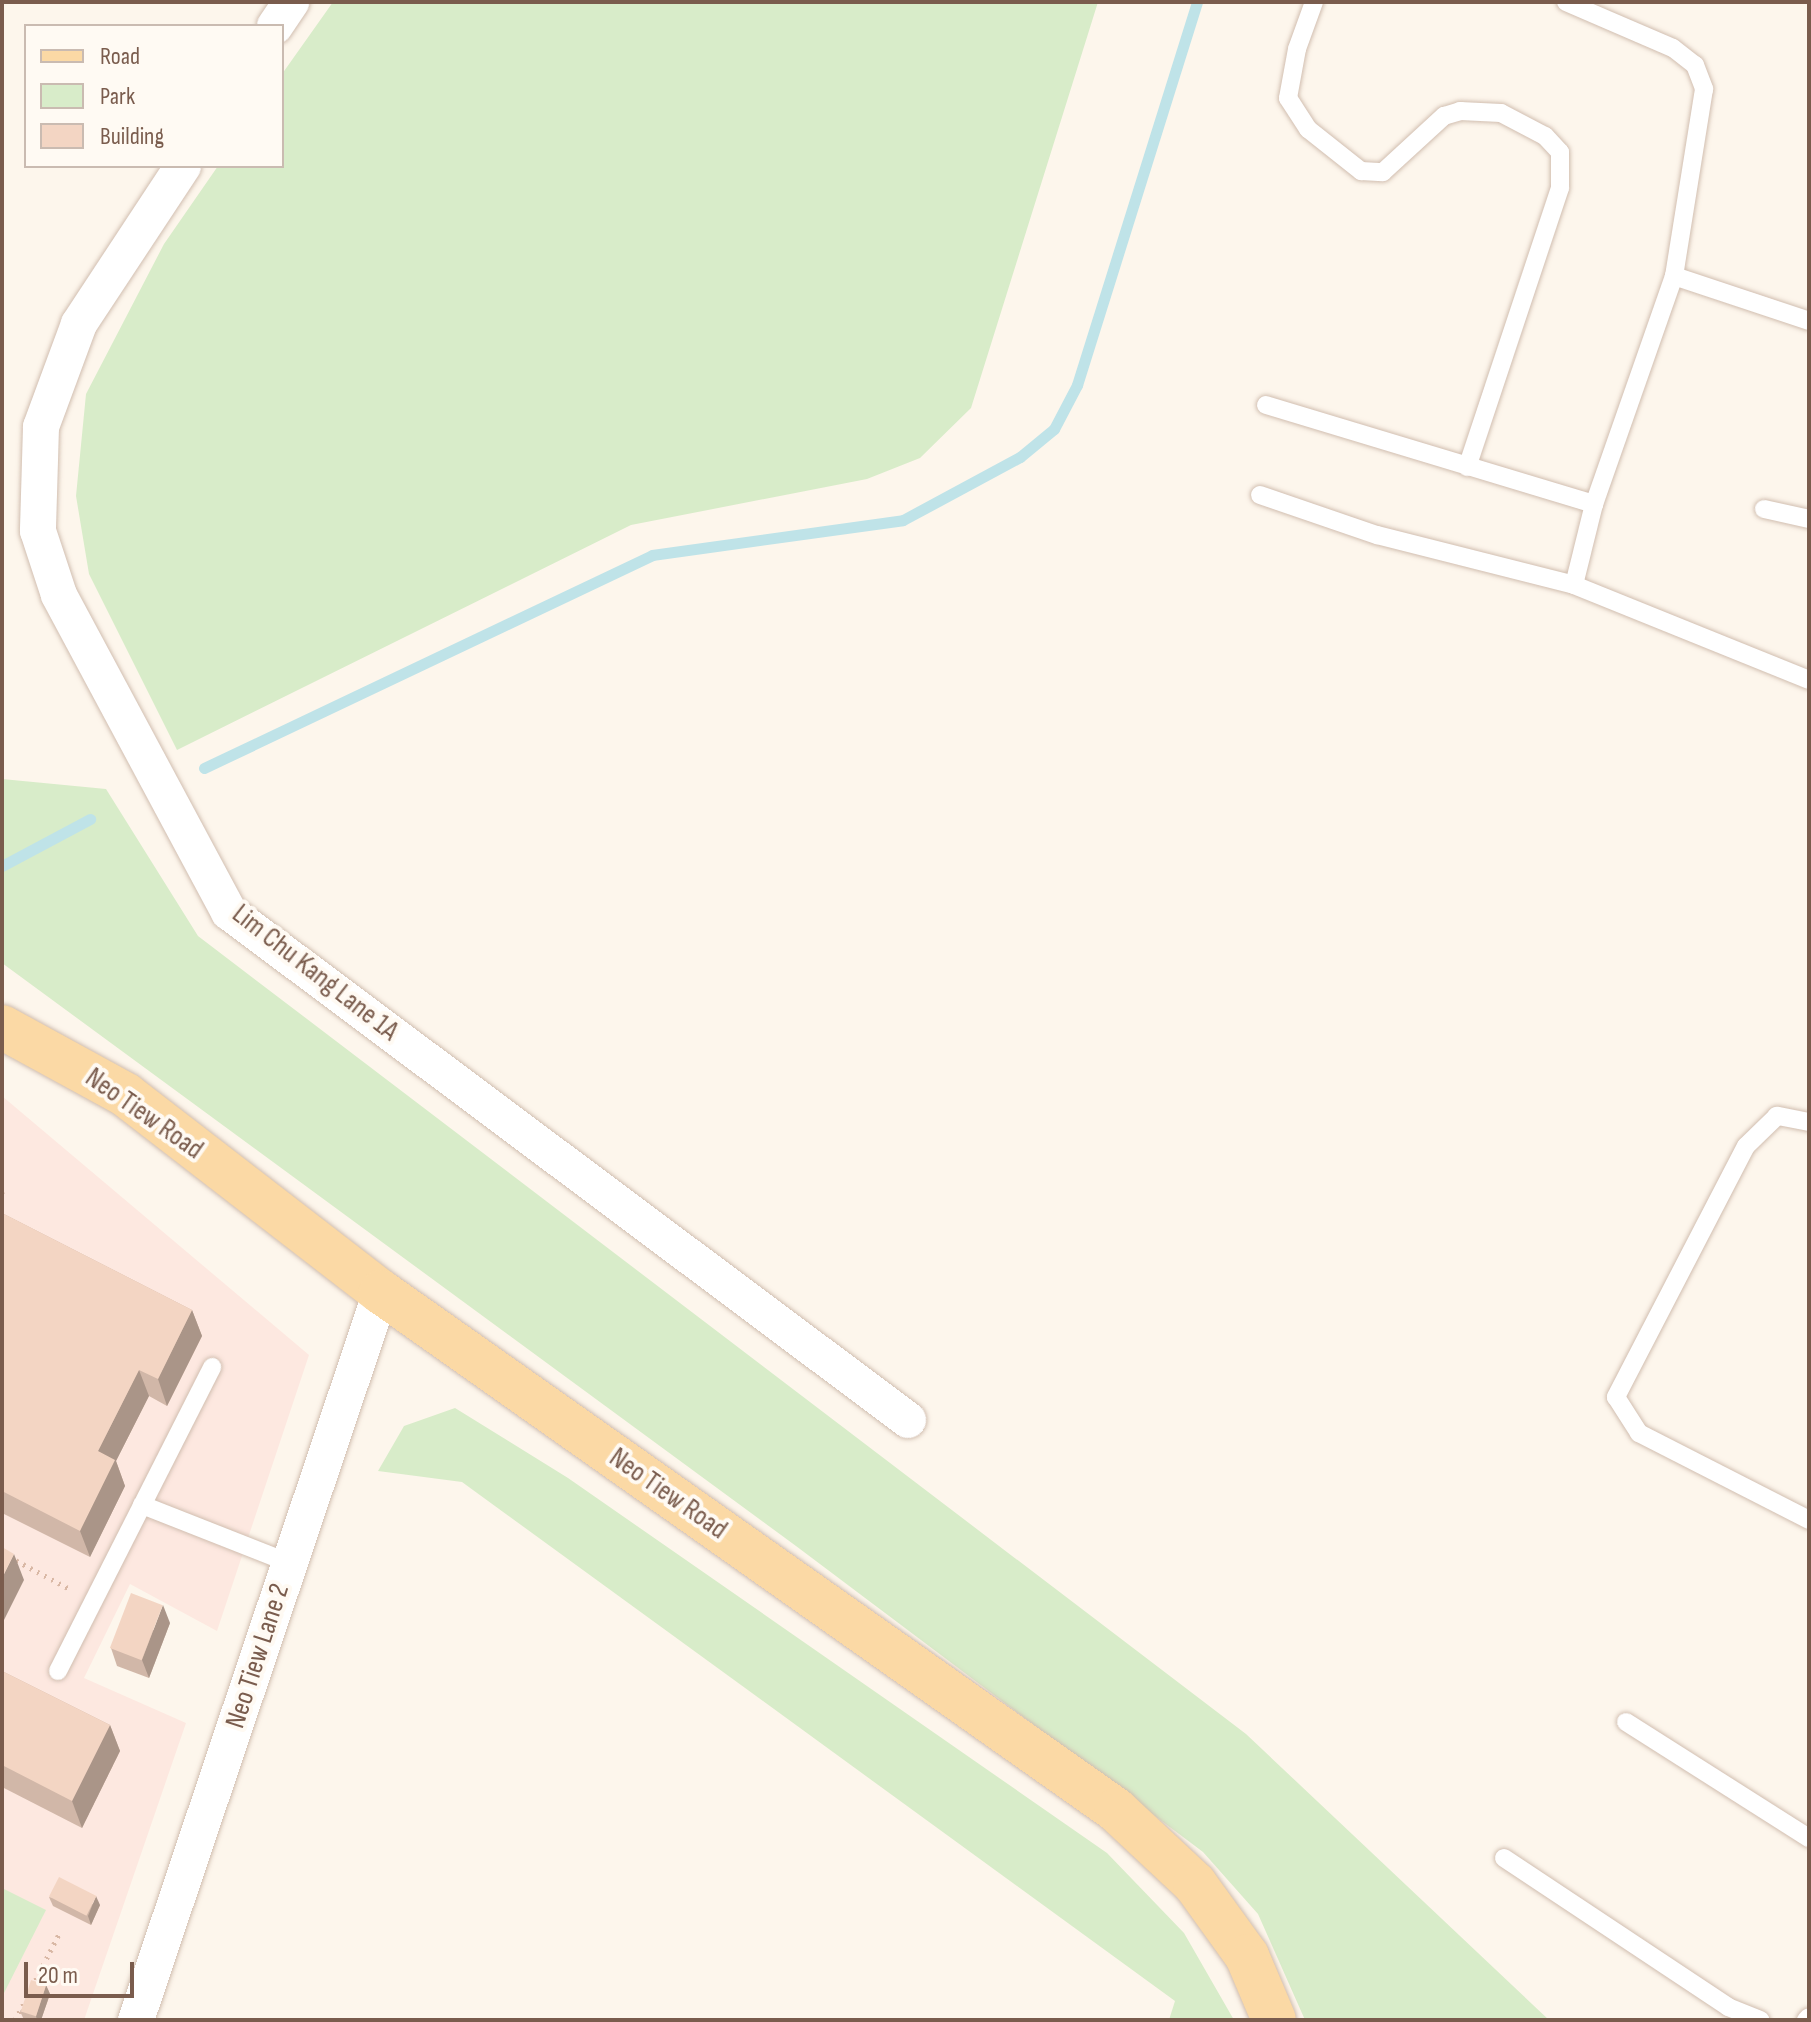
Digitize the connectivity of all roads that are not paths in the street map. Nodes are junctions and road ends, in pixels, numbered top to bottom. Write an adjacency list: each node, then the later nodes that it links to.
1 (291, 2): 4 (street)
2 (1314, 2): 9 (lane)
3 (1566, 2): 6 (lane)
4 (276, 24)
5 (182, 168): 20 (street, Lim Chu Kang Lane 1A)
6 (1674, 276): 7 (lane); 11 (lane)
7 (1809, 321)
8 (1266, 405): 9 (lane)
9 (1467, 467): 11 (lane)
10 (1260, 495): 14 (lane)
11 (1594, 504): 14 (lane)
12 (1764, 509): 13 (lane)
13 (1809, 519)
14 (1574, 585): 15 (lane)
15 (1809, 680)
16 (2, 1027): 18 (main road, Neo Tiew Road)
17 (1809, 1122): 22 (lane)
18 (381, 1292): 23 (street, Neo Tiew Lane 2); 29 (main road, Neo Tiew Road)
19 (212, 1367): 21 (lane)
20 (908, 1420)
21 (142, 1505): 23 (lane); 24 (lane)
22 (1809, 1520)
23 (289, 1563): 28 (street, Neo Tiew Lane 2)
24 (58, 1671)
25 (1626, 1722): 26 (lane)
26 (1809, 1838)
27 (1504, 1858): 30 (lane)
28 (136, 2020)
29 (1274, 2020)
30 (1761, 2020)

